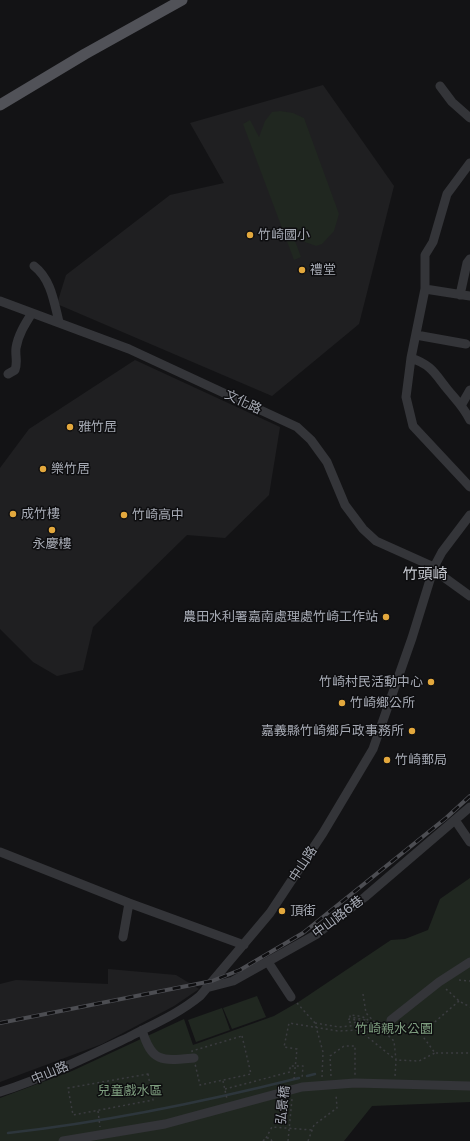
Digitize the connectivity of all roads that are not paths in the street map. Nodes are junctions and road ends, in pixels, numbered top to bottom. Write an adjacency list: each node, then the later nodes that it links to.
1 (182, 0): 3 (main road)
2 (440, 86): 4 (street)
3 (0, 105)
4 (470, 118)
5 (470, 163): 8 (street)
6 (470, 259): 9 (street)
7 (34, 266): 13 (street)
8 (425, 289): 9 (street); 14 (street)
9 (460, 295): 10 (street)
10 (470, 296)
11 (0, 301): 12 (street, 文化路)
12 (32, 313): 13 (street, 文化路); 17 (street)
13 (59, 322): 23 (street, 文化路)
14 (416, 335): 15 (street); 16 (street)
15 (466, 344)
16 (411, 358): 19 (street); 21 (street)
17 (8, 374)
18 (470, 390): 19 (street)
19 (462, 404): 20 (street)
20 (470, 420)
21 (470, 487)
22 (470, 515): 23 (street, 中山路)
23 (434, 567): 24 (street, 文化路); 31 (street, 中山路)
24 (470, 596)
25 (470, 807): 26 (street, 中山路6巷)
26 (455, 820): 27 (street); 32 (street, 中山路6巷)
27 (470, 842)
28 (0, 852): 29 (street)
29 (129, 903): 30 (street); 31 (street)
30 (123, 937)
31 (244, 945): 34 (street, 中山路)
32 (268, 962): 34 (street, 中山路6巷); 35 (street)
33 (470, 962): 36 (street)
34 (206, 988): 37 (street, 中山路)
35 (291, 997)
36 (391, 1020)
37 (142, 1030): 38 (street); 40 (street, 中山路)
38 (194, 1058)
39 (470, 1086): 41 (street)
40 (0, 1092)
41 (63, 1141)

